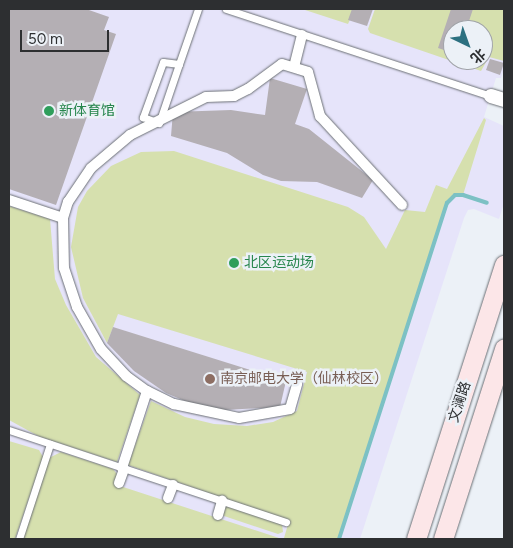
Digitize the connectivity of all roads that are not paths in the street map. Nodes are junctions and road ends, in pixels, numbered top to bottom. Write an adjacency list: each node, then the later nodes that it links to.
1 (198, 9): 4 (lane)
2 (226, 9): 3 (lane)
3 (302, 35): 5 (street); 6 (lane)
4 (179, 64): 7 (lane); 7 (lane)
5 (294, 67): 7 (street); 9 (street)
6 (498, 98)
7 (159, 123): 10 (street)
8 (9, 200): 10 (street)
9 (402, 205)
10 (62, 218): 14 (street)
11 (504, 265): 25 (main road, 文澜路)
12 (504, 349): 26 (main road, 文澜路)
13 (296, 384): 14 (street)
14 (147, 391): 17 (street)
15 (9, 430): 16 (lane)
16 (50, 444): 17 (lane); 24 (lane)
17 (123, 468): 18 (street); 19 (lane)
18 (119, 483)
19 (173, 485): 20 (street); 21 (lane)
20 (168, 498)
21 (222, 501): 22 (street); 23 (lane)
22 (218, 515)
23 (286, 522)
24 (19, 539)
25 (416, 539)
26 (443, 539)

